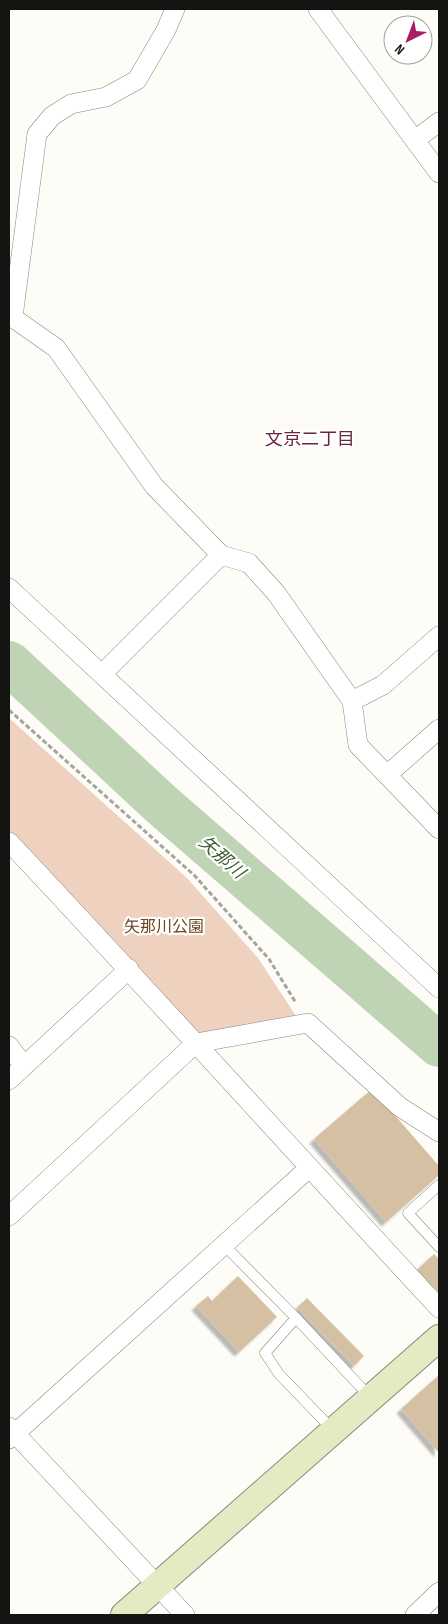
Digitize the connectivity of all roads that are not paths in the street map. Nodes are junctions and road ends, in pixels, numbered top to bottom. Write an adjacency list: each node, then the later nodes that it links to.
1 (175, 9): 6 (street)
2 (318, 9): 4 (street)
3 (439, 122): 4 (street)
4 (415, 140): 5 (street)
5 (439, 173)
6 (11, 316): 7 (street)
7 (221, 554): 10 (street); 11 (street)
8 (9, 588): 10 (street)
9 (439, 636): 11 (street)
10 (102, 674): 17 (street)
11 (352, 701): 13 (street)
12 (439, 729): 13 (street)
13 (387, 775): 14 (street)
14 (439, 829)
15 (9, 842): 16 (street)
16 (129, 969): 18 (street); 20 (street)
17 (439, 988)
18 (196, 1043): 22 (street); 23 (street); 25 (street)
19 (9, 1046): 20 (street)
20 (24, 1066): 21 (street)
21 (9, 1080)
22 (439, 1132)
23 (309, 1168): 26 (street); 28 (street)
24 (439, 1185): 27 (lane)
25 (9, 1216)
26 (223, 1244): 29 (lane); 33 (street)
27 (439, 1247)
28 (439, 1308)
29 (296, 1318): 31 (lane); 32 (lane)
30 (439, 1338): 31 (street)
31 (371, 1398): 32 (street)
32 (334, 1431): 34 (street)
33 (11, 1433): 34 (street)
34 (158, 1585): 36 (street); 37 (street)
35 (439, 1592): 38 (street)
36 (124, 1615)
37 (185, 1615)
38 (414, 1615)

